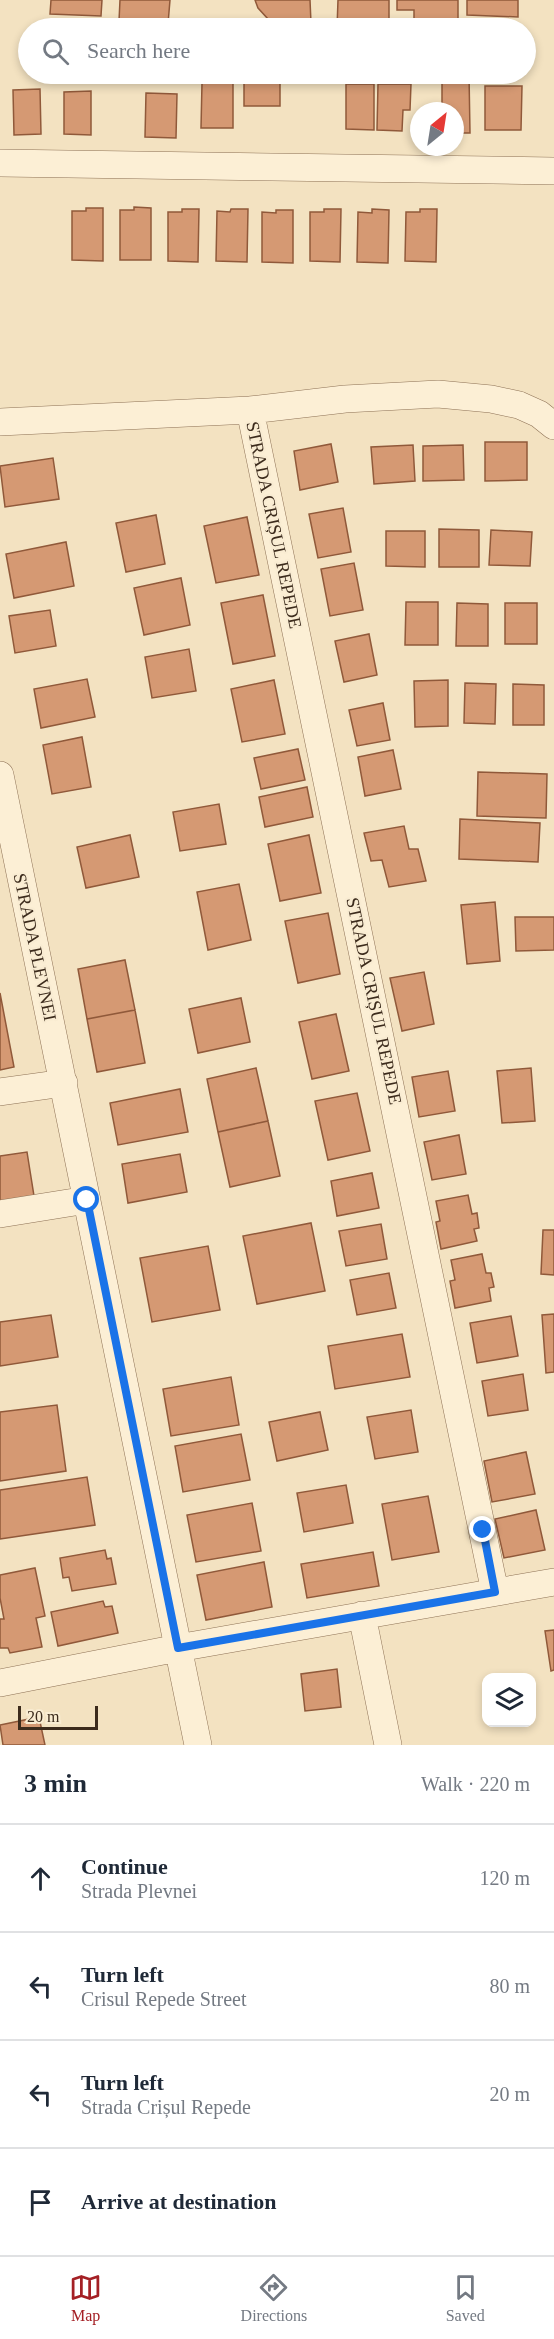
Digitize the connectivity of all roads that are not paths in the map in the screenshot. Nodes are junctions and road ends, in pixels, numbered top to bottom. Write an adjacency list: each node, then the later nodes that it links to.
1 (0, 163): 2 (street)
2 (554, 171)
3 (250, 410): 4 (street); 5 (street); 12 (street, STRADA CRIȘUL REPEDE)
4 (0, 422)
5 (554, 426)
6 (0, 775): 7 (street, STRADA PLEVNEI)
7 (64, 1083): 8 (street); 9 (street, STRADA PLEVNEI)
8 (0, 1092)
9 (87, 1200): 10 (street); 14 (street, STRADA PLEVNEI)
10 (0, 1214)
11 (554, 1582): 12 (street)
12 (495, 1592): 13 (street)
13 (362, 1615): 14 (street); 17 (street)
14 (178, 1648): 15 (street); 16 (street, STRADA PLEVNEI)
15 (0, 1683)
16 (198, 1745)
17 (388, 1745)

